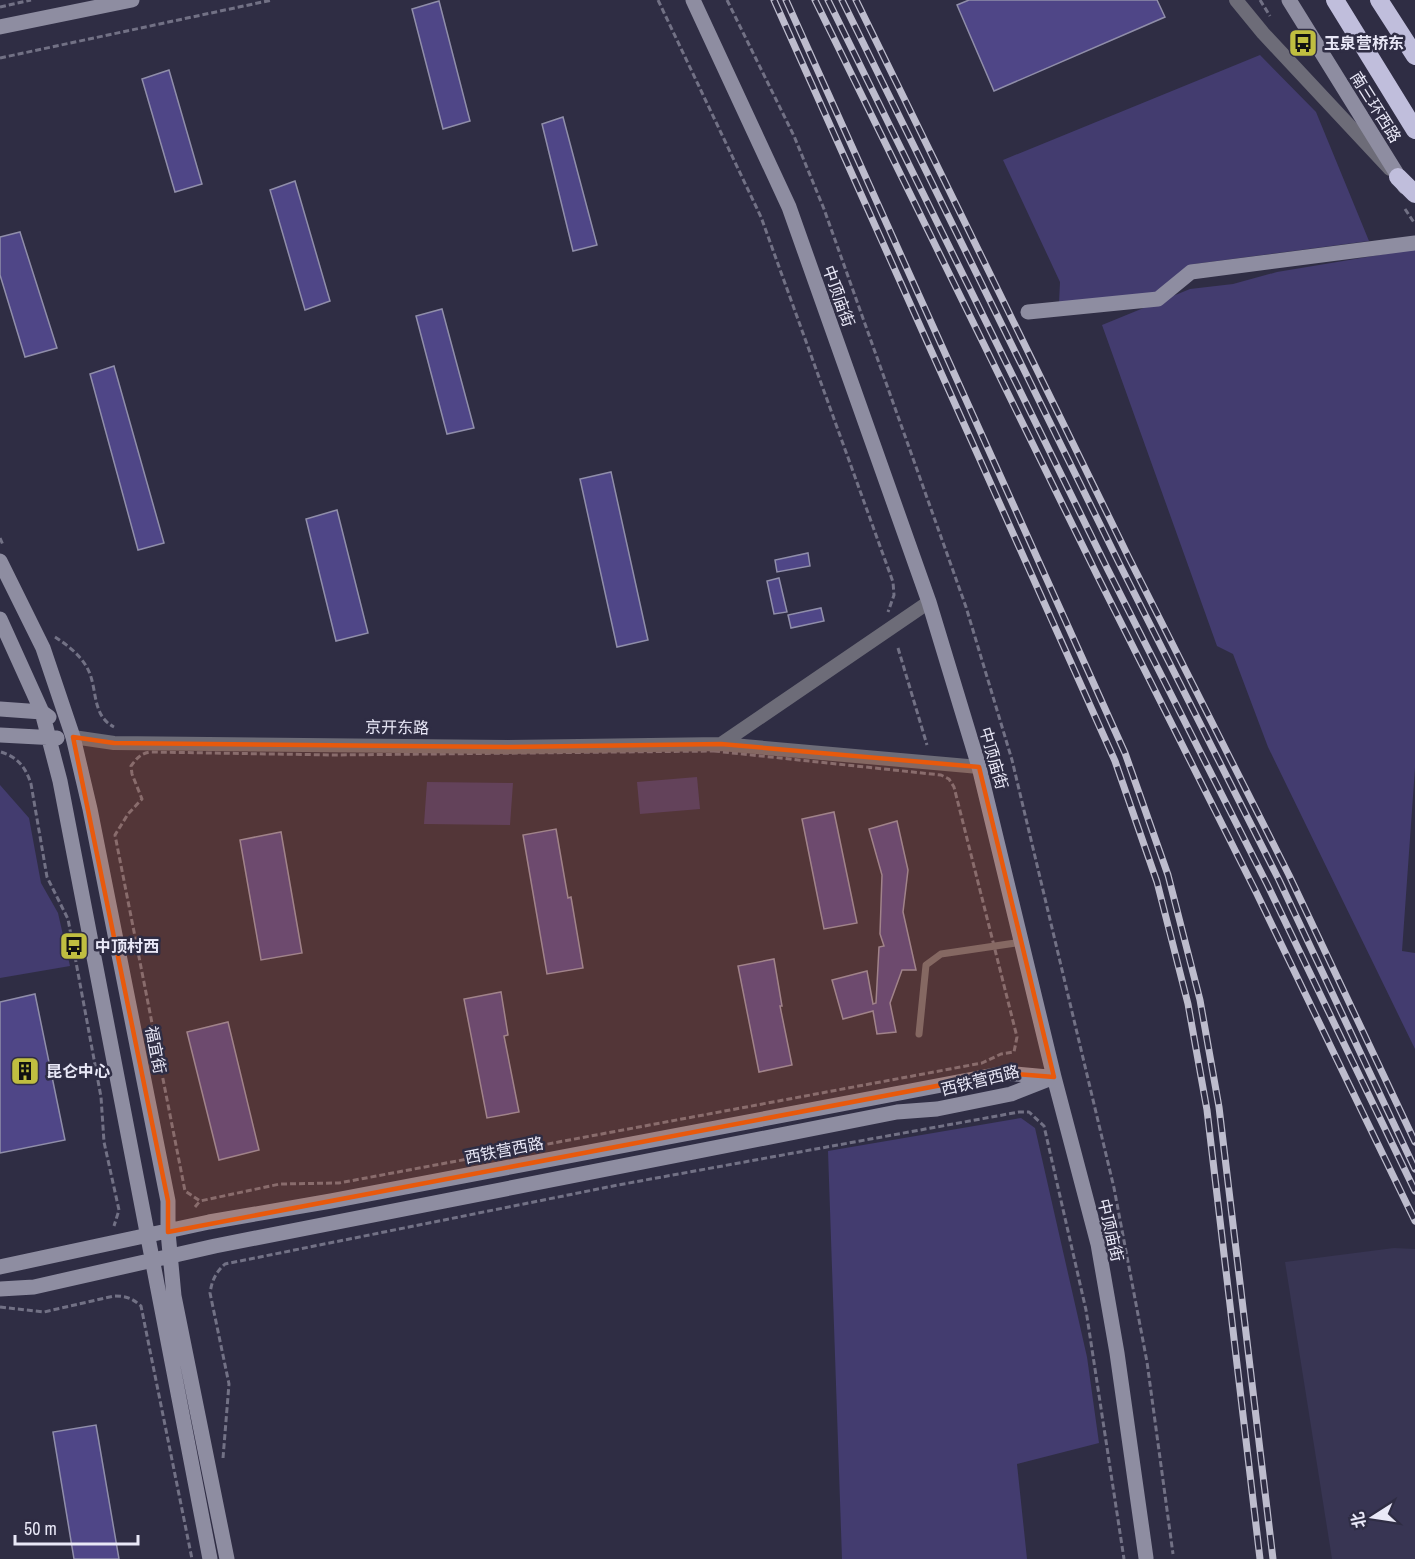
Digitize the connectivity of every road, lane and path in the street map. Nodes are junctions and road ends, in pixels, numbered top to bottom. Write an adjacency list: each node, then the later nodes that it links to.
1 (31, 0): 10 (path)
2 (132, 0): 11 (street)
3 (272, 0): 13 (path)
4 (658, 0): 23 (path)
5 (693, 0): 22 (street, 中顶庙街)
6 (1236, 0): 15 (street)
7 (1289, 0): 15 (street, 南三环西路)
8 (1335, 0): 14 (highway)
9 (1379, 0): 12 (highway)
10 (0, 7)
11 (0, 27)
12 (1415, 56)
13 (0, 58)
14 (1415, 130)
15 (1398, 177): 16 (highway); 17 (street, 南三环西路)
16 (1415, 194)
17 (1415, 202)
18 (1415, 243): 19 (street)
19 (1028, 312)
20 (0, 538): 21 (path)
21 (3, 555): 31 (street, 福宜街)
22 (929, 602): 33 (street); 36 (street, 中顶庙街)
23 (887, 614)
24 (0, 619): 28 (street)
25 (50, 634): 29 (path)
26 (898, 648): 34 (path)
27 (0, 709): 28 (street)
28 (42, 712): 31 (street); 32 (street)
29 (116, 728)
30 (0, 735): 32 (street, 京开东路)
31 (73, 737): 32 (street, 京开东路); 33 (street, 京开东路); 44 (street, 福宜街)
32 (50, 739): 45 (street)
33 (721, 744): 36 (street)
34 (927, 745)
35 (0, 752): 43 (path)
36 (979, 767): 37 (street, 中顶庙街)
37 (1022, 942): 38 (lane); 40 (street, 中顶庙街)
38 (994, 947): 39 (lane); 41 (path); 41 (path)
39 (919, 1034)
40 (1054, 1077): 44 (street, 西铁营西路); 46 (street, 西铁营西路); 54 (street, 中顶庙街)
41 (200, 1201): 42 (path)
42 (195, 1207)
43 (109, 1230)
44 (168, 1232): 45 (street, 西铁营西路); 46 (street, 福宜街)
45 (147, 1236): 47 (street); 48 (street, 西铁营西路)
46 (171, 1256): 47 (street, 西铁营西路); 57 (street, 福宜街)
47 (153, 1261): 51 (street, 西铁营西路); 56 (street)
48 (0, 1267)
49 (208, 1274): 50 (path)
50 (214, 1277): 53 (path); 58 (path)
51 (0, 1289)
52 (0, 1307): 55 (path)
53 (223, 1463)
54 (1146, 1558)
55 (192, 1559)
56 (210, 1559)
57 (227, 1559)
58 (1124, 1559)

